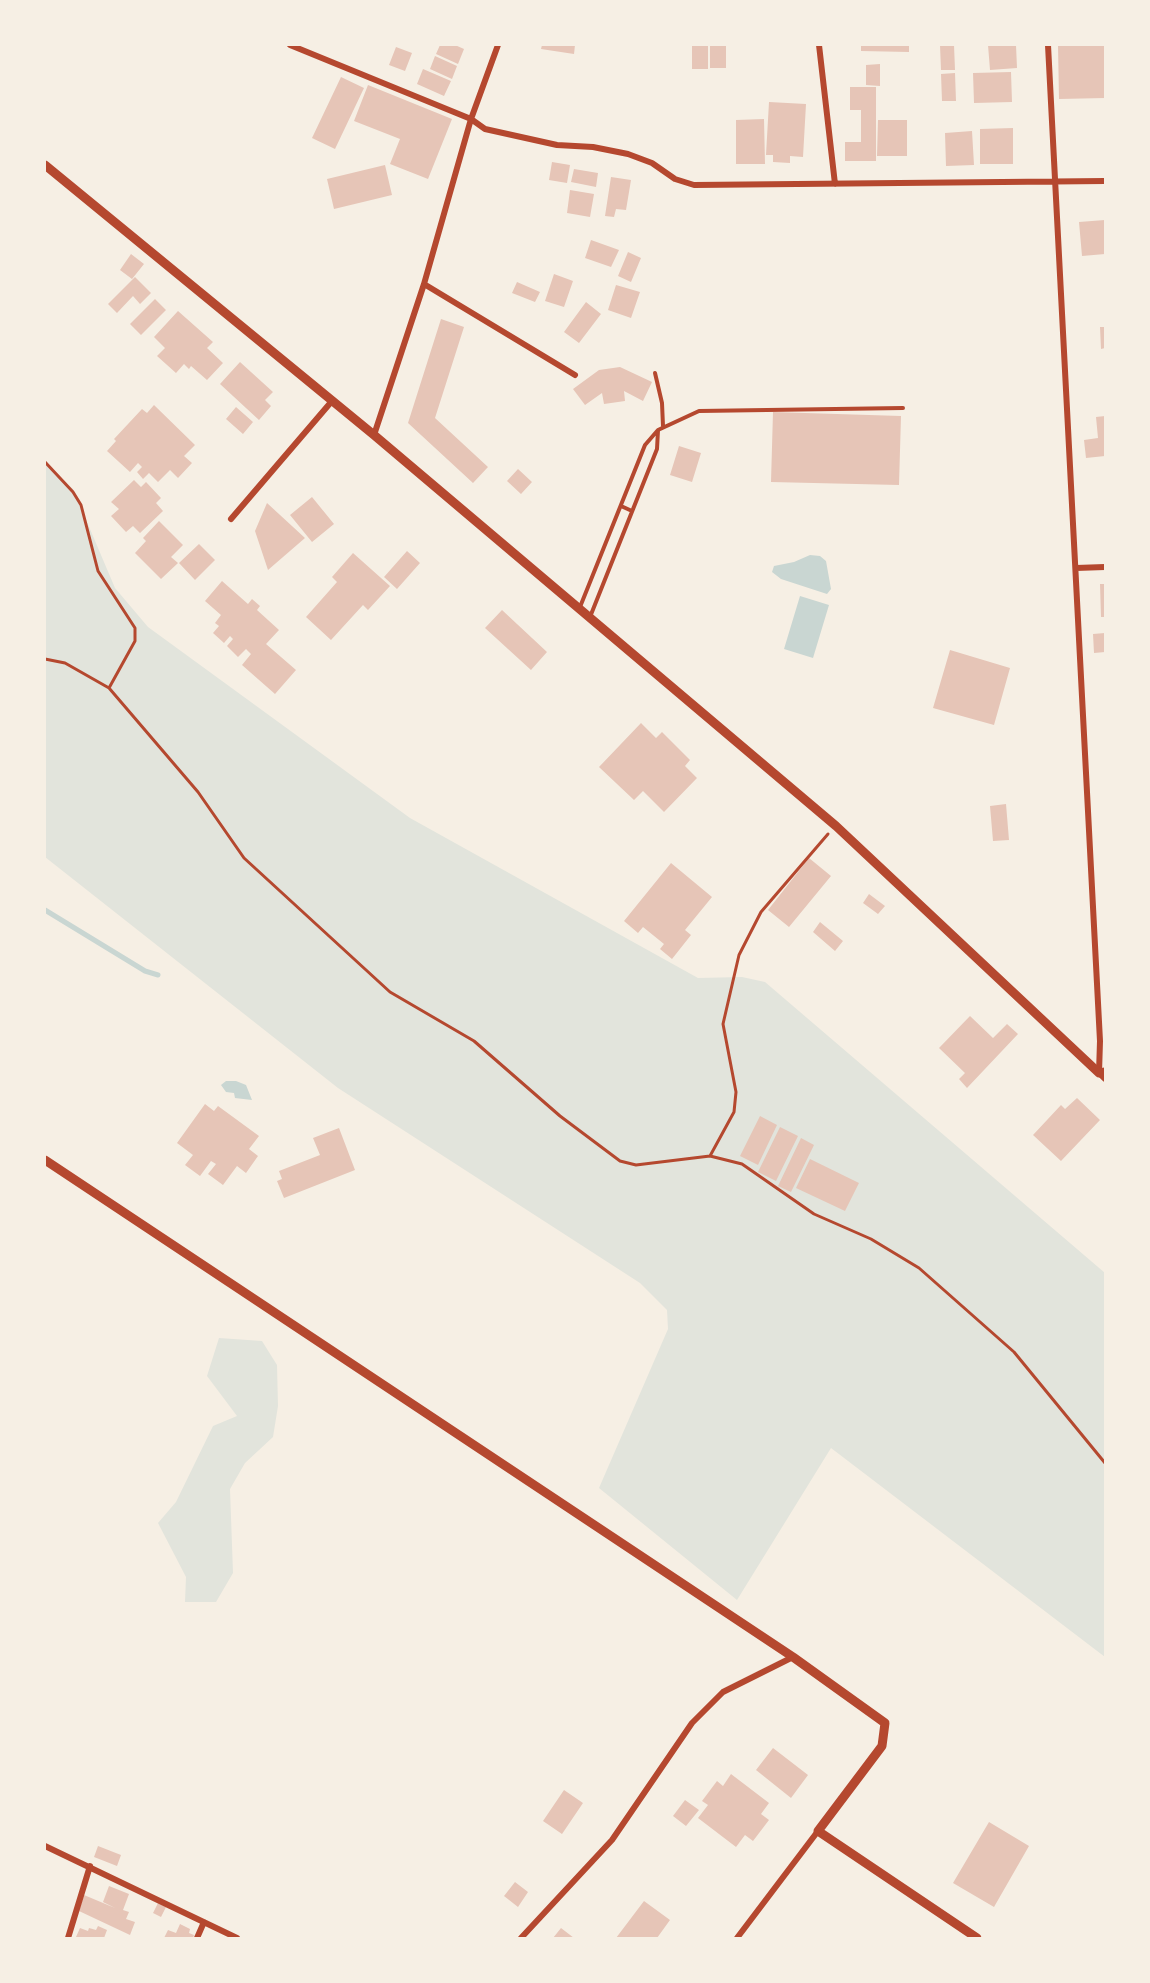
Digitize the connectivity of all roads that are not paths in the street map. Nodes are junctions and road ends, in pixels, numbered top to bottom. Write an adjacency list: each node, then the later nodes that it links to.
1 (290, 45): 5 (street)
2 (498, 45): 5 (street)
3 (819, 45): 9 (street)
4 (1048, 45): 8 (street)
5 (471, 119): 9 (street); 10 (street)
6 (45, 165): 13 (street)
7 (1105, 181): 8 (street)
8 (1056, 182): 9 (street); 22 (street)
9 (835, 184)
10 (424, 284): 12 (street); 17 (street)
11 (655, 373): 15 (lane)
12 (575, 375)
13 (332, 401): 17 (street); 20 (street)
14 (903, 408): 15 (lane)
15 (663, 426): 16 (lane)
16 (658, 430): 18 (lane); 19 (lane)
17 (374, 435): 23 (street)
18 (621, 506): 19 (lane); 23 (lane)
19 (632, 511): 24 (lane)
20 (231, 519)
21 (1105, 567): 22 (street)
22 (1076, 568): 25 (street)
23 (579, 609): 24 (street)
24 (590, 618): 25 (street)
25 (1103, 1074)
26 (45, 1160): 27 (street)
27 (793, 1657): 28 (street); 35 (street)
28 (818, 1831): 36 (street); 37 (street)
29 (45, 1846): 30 (street)
30 (90, 1866): 31 (street); 32 (street)
31 (204, 1922): 33 (street); 34 (street)
32 (68, 1938)
33 (196, 1938)
34 (237, 1938)
35 (521, 1938)
36 (737, 1938)
37 (977, 1938)

